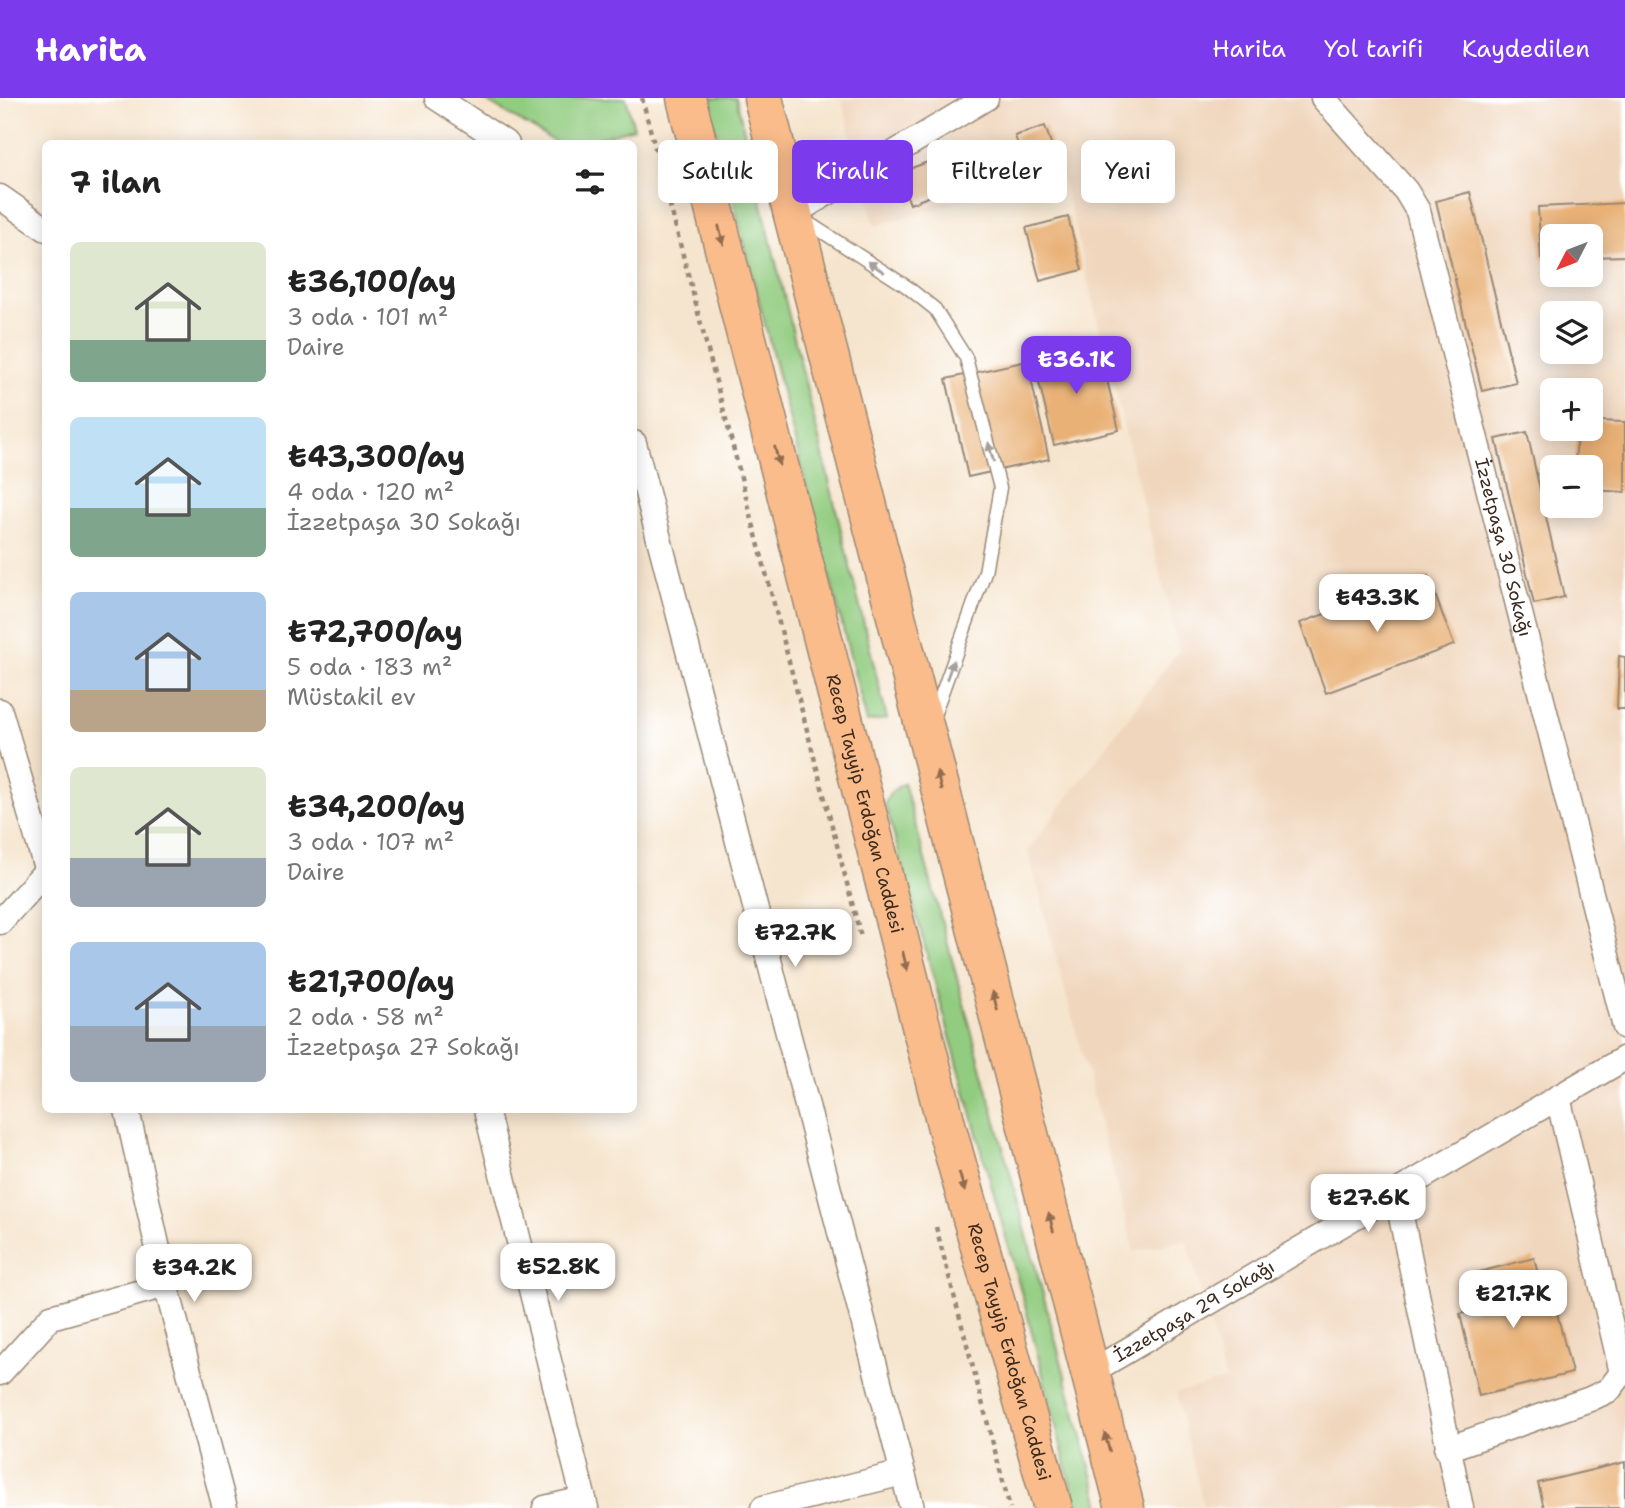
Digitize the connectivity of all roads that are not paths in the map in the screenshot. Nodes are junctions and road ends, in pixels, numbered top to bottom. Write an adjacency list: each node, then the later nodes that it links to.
1 (437, 98): 6 (street)
2 (686, 98): 32 (main road, Recep Tayyip Erdoğan Caddesi, one-way to 32)
3 (763, 98): 8 (main road)
4 (986, 98): 8 (street)
5 (1323, 98): 16 (street, İzzetpaşa 30 Sokağı)
6 (501, 140)
7 (0, 197): 9 (street)
8 (793, 213): 12 (main road); 12 (lane, one-way to 8)
9 (42, 226)
10 (638, 468): 26 (street)
11 (0, 711): 13 (street)
12 (927, 734): 24 (main road, one-way to 12)
13 (42, 855)
14 (42, 874): 15 (street)
15 (0, 922)
16 (1625, 1027)
17 (1625, 1058): 18 (street, İzzetpaşa 29 Sokağı)
18 (1558, 1097): 21 (street, İzzetpaşa 29 Sokağı); 25 (street)
19 (128, 1113): 22 (street)
20 (487, 1113): 27 (street)
21 (1396, 1192): 24 (street, İzzetpaşa 29 Sokağı); 25 (street)
22 (166, 1285): 23 (street); 28 (street)
23 (0, 1373)
24 (1089, 1373): 33 (main road, one-way to 24)
25 (1447, 1449): 34 (street)
26 (903, 1473): 30 (street); 31 (street)
27 (585, 1503): 29 (street)
28 (225, 1508)
29 (545, 1508)
30 (763, 1508)
31 (912, 1508)
32 (1053, 1508)
33 (1125, 1508)
34 (1461, 1508)

